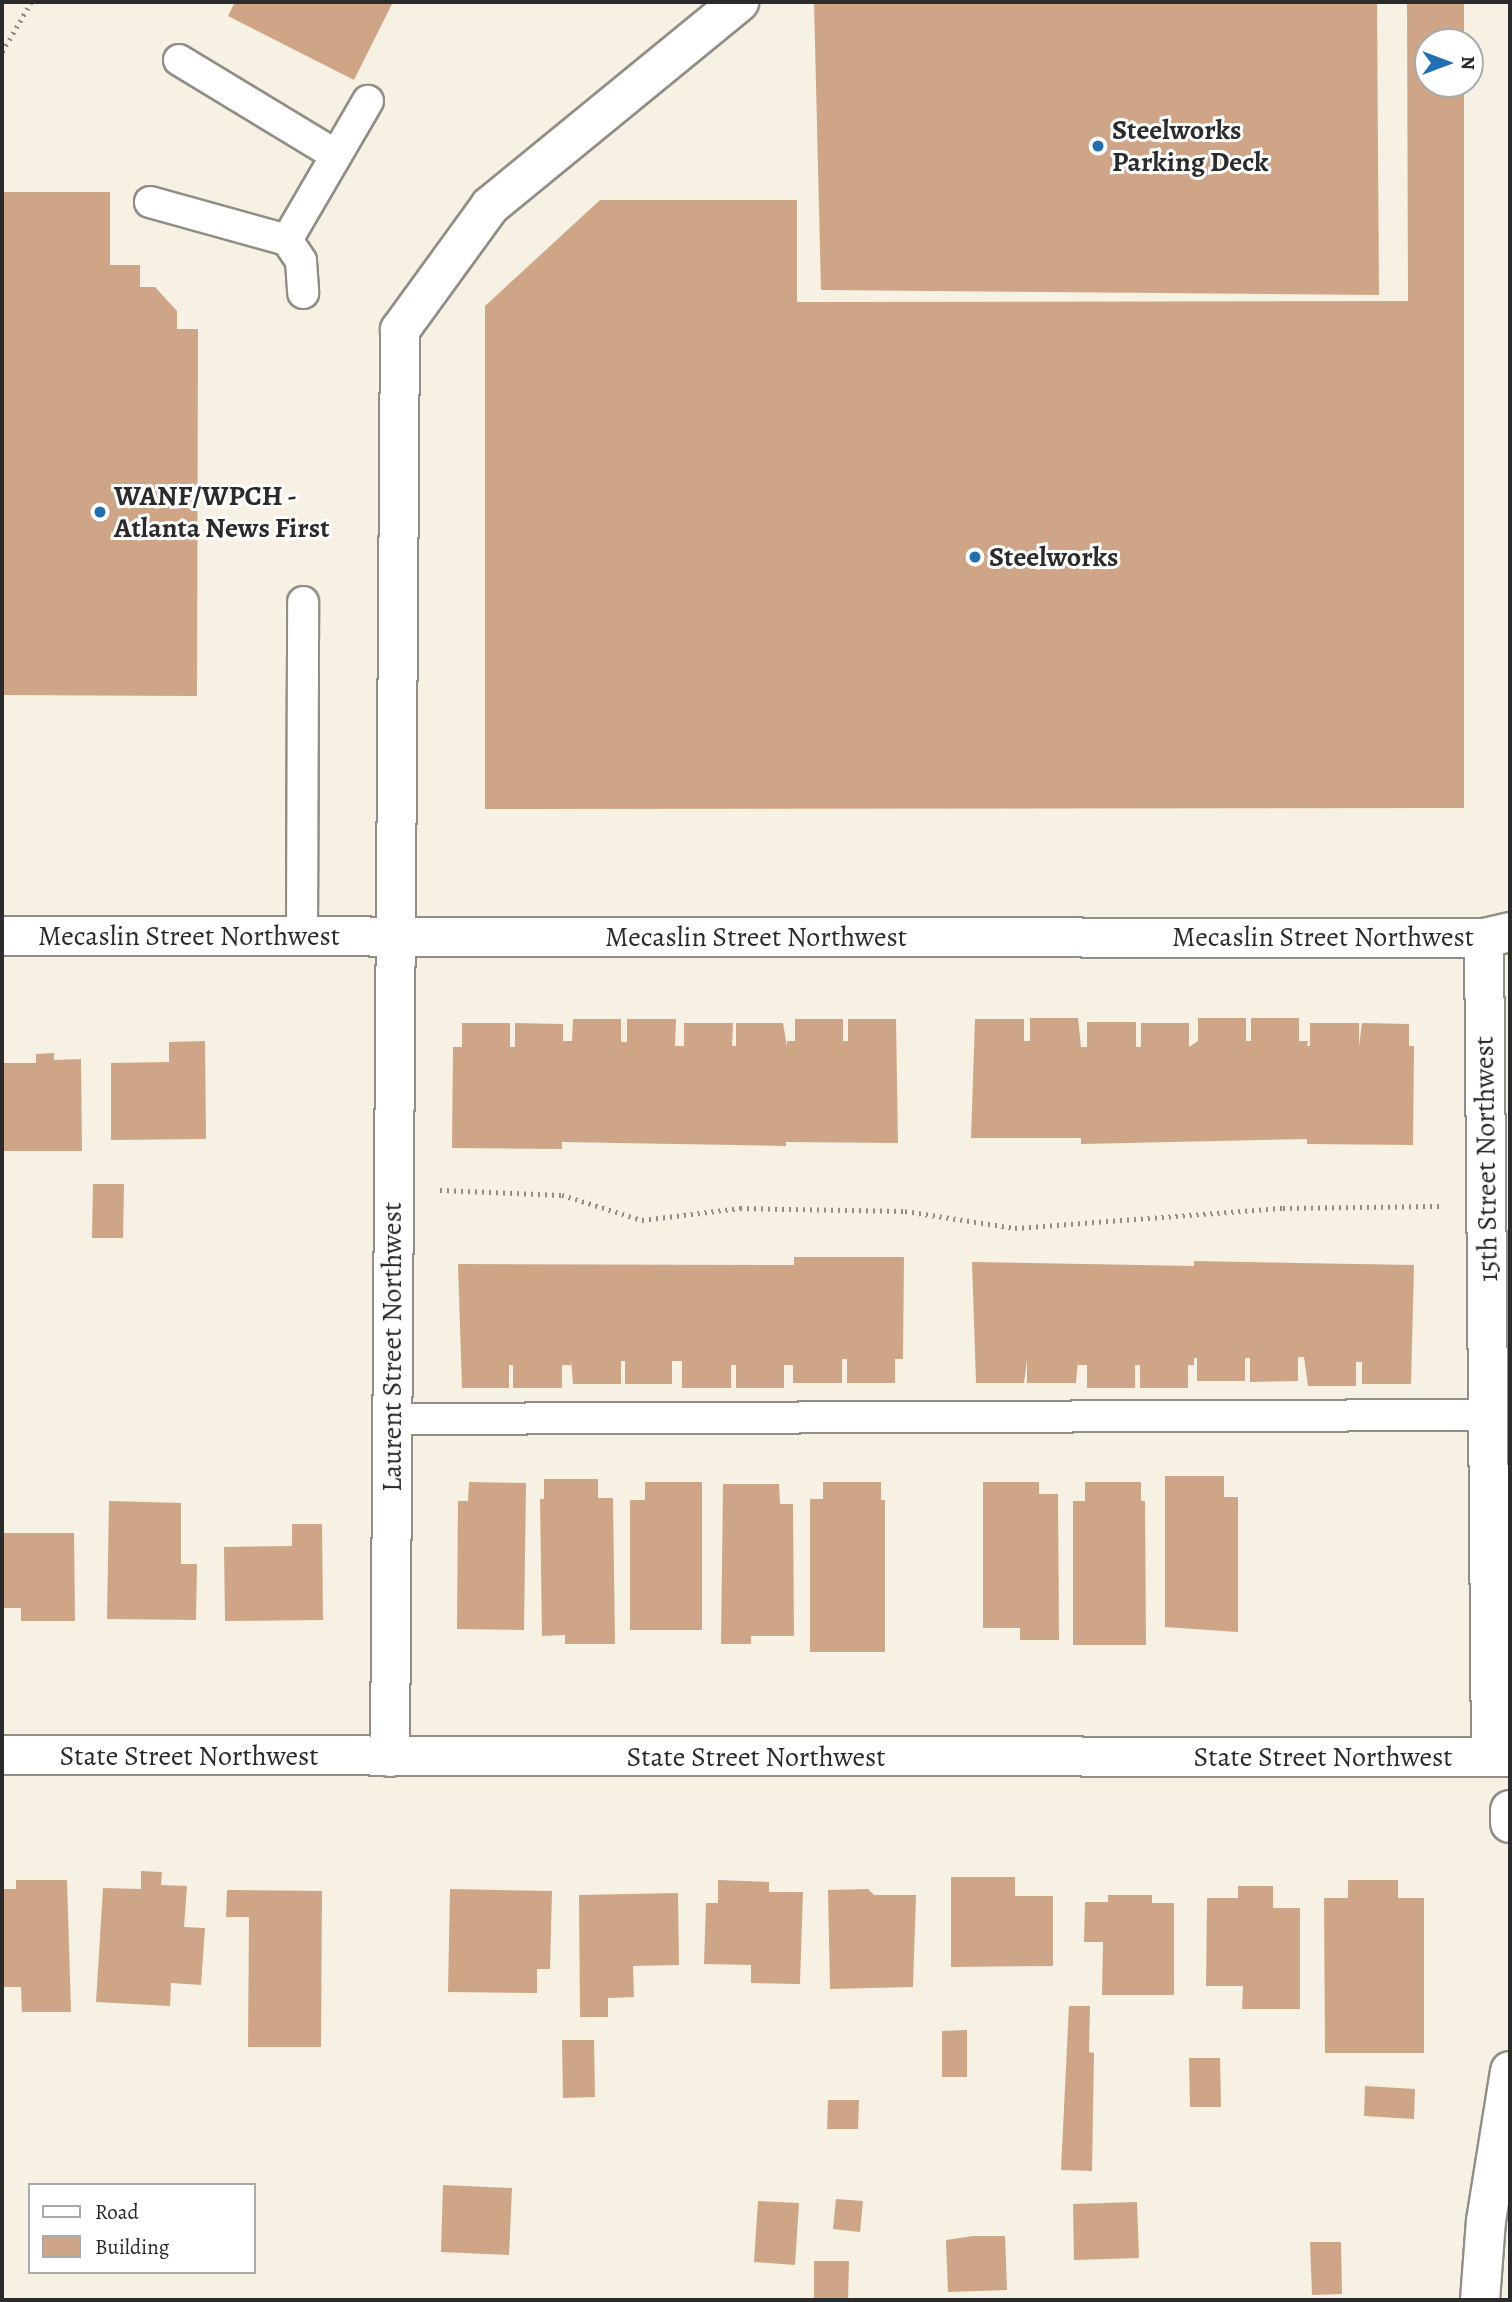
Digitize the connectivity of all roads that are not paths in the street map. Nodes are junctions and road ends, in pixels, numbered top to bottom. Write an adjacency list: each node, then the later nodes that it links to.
1 (739, 2): 12 (street, Laurent Street Northwest)
2 (179, 60): 4 (lane)
3 (368, 101): 4 (lane)
4 (336, 155): 6 (lane)
5 (150, 202): 6 (lane)
6 (287, 240): 7 (lane)
7 (303, 293)
8 (303, 602): 11 (lane)
9 (1497, 935): 12 (street, Mecaslin Street Northwest); 13 (street, 15th Street Northwest)
10 (2, 936): 11 (street, Mecaslin Street Northwest)
11 (302, 936): 12 (street, Mecaslin Street Northwest)
12 (394, 936): 14 (street, Laurent Street Northwest)
13 (1489, 1415): 14 (lane); 17 (street, 15th Street Northwest)
14 (391, 1419): 16 (street, Laurent Street Northwest)
15 (2, 1755): 16 (street, State Street Northwest)
16 (390, 1757): 17 (street, State Street Northwest)
17 (1501, 1757)
18 (1510, 1810): 19 (street)
19 (1510, 1823)
20 (1510, 2071): 21 (street)
21 (1480, 2300)

